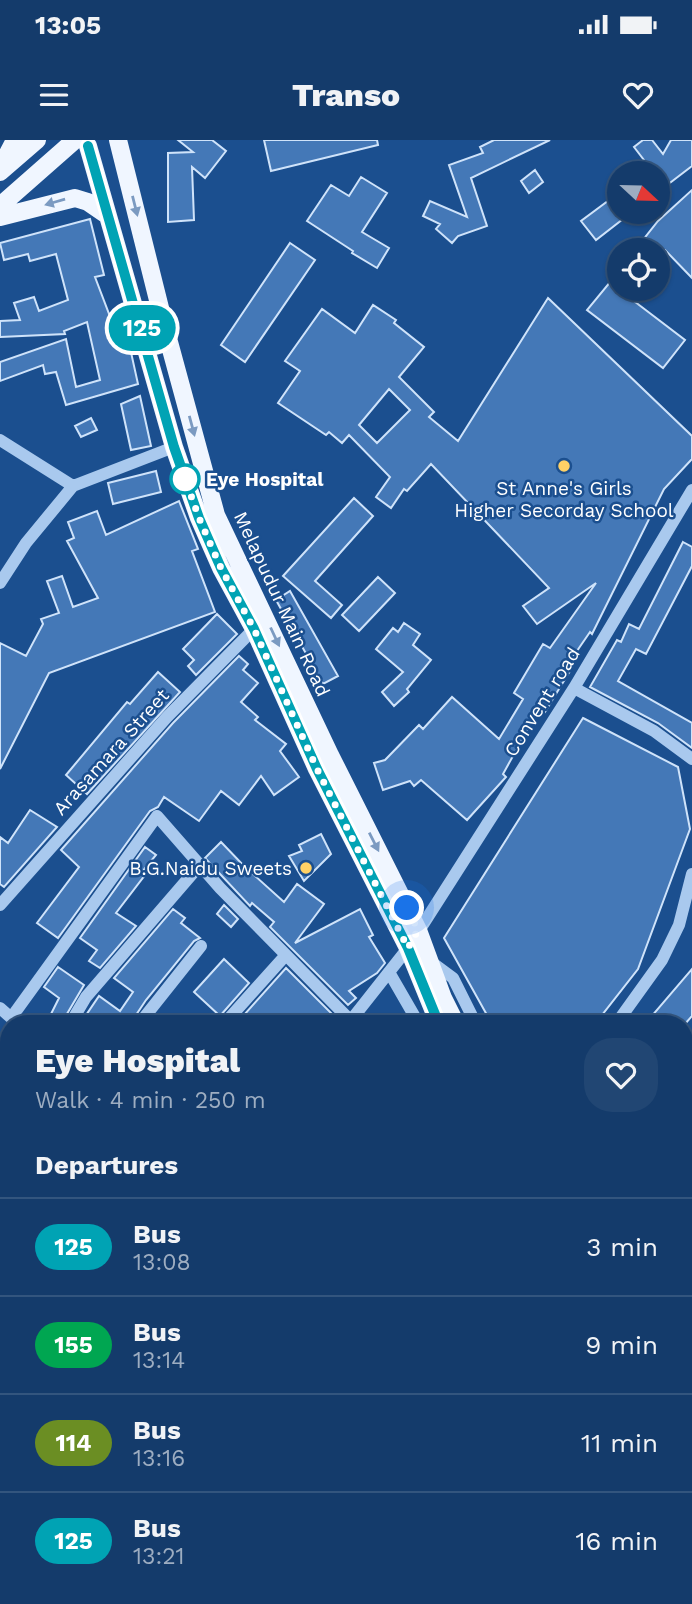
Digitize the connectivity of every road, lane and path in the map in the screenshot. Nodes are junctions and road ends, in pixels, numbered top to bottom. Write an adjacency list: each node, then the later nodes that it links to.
1 (15, 140): 5 (main road)
2 (37, 140): 5 (main road)
3 (116, 140): 4 (main road); 20 (main road, Melapudur Main Road, one-way to 20)
4 (80, 142): 6 (main road); 7 (main road, Melapudur Main Road)
5 (0, 170)
6 (0, 206)
7 (107, 215): 8 (main road, one-way to 8); 10 (main road, Melapudur Main Road)
8 (0, 217)
9 (0, 440): 11 (street)
10 (174, 447): 11 (street); 14 (main road, Melapudur Main Road)
11 (73, 486): 13 (street)
12 (692, 490): 15 (street, Convent road)
13 (0, 583)
14 (254, 629): 19 (street, Arasamara Street); 22 (main road, Melapudur Main Road)
15 (574, 688): 16 (street); 20 (street, Convent road)
16 (692, 759)
17 (199, 866): 23 (street); 26 (street); 27 (street)
18 (692, 874): 36 (street)
19 (0, 905)
20 (418, 930): 22 (street, Convent road); 24 (main road, Melapudur Main Road)
21 (201, 946): 28 (street)
22 (408, 948): 25 (street, Convent road); 33 (main road, Melapudur Main Road)
23 (285, 956): 29 (street); 30 (street)
24 (428, 959): 34 (main road, Melapudur Main Road); 35 (street)
25 (389, 972): 31 (street, Convent road); 32 (street)
26 (18, 1015)
27 (75, 1015)
28 (146, 1015)
29 (232, 1015)
30 (342, 1015)
31 (355, 1015)
32 (414, 1015)
33 (435, 1015)
34 (452, 1015)
35 (472, 1015)
36 (622, 1015)

